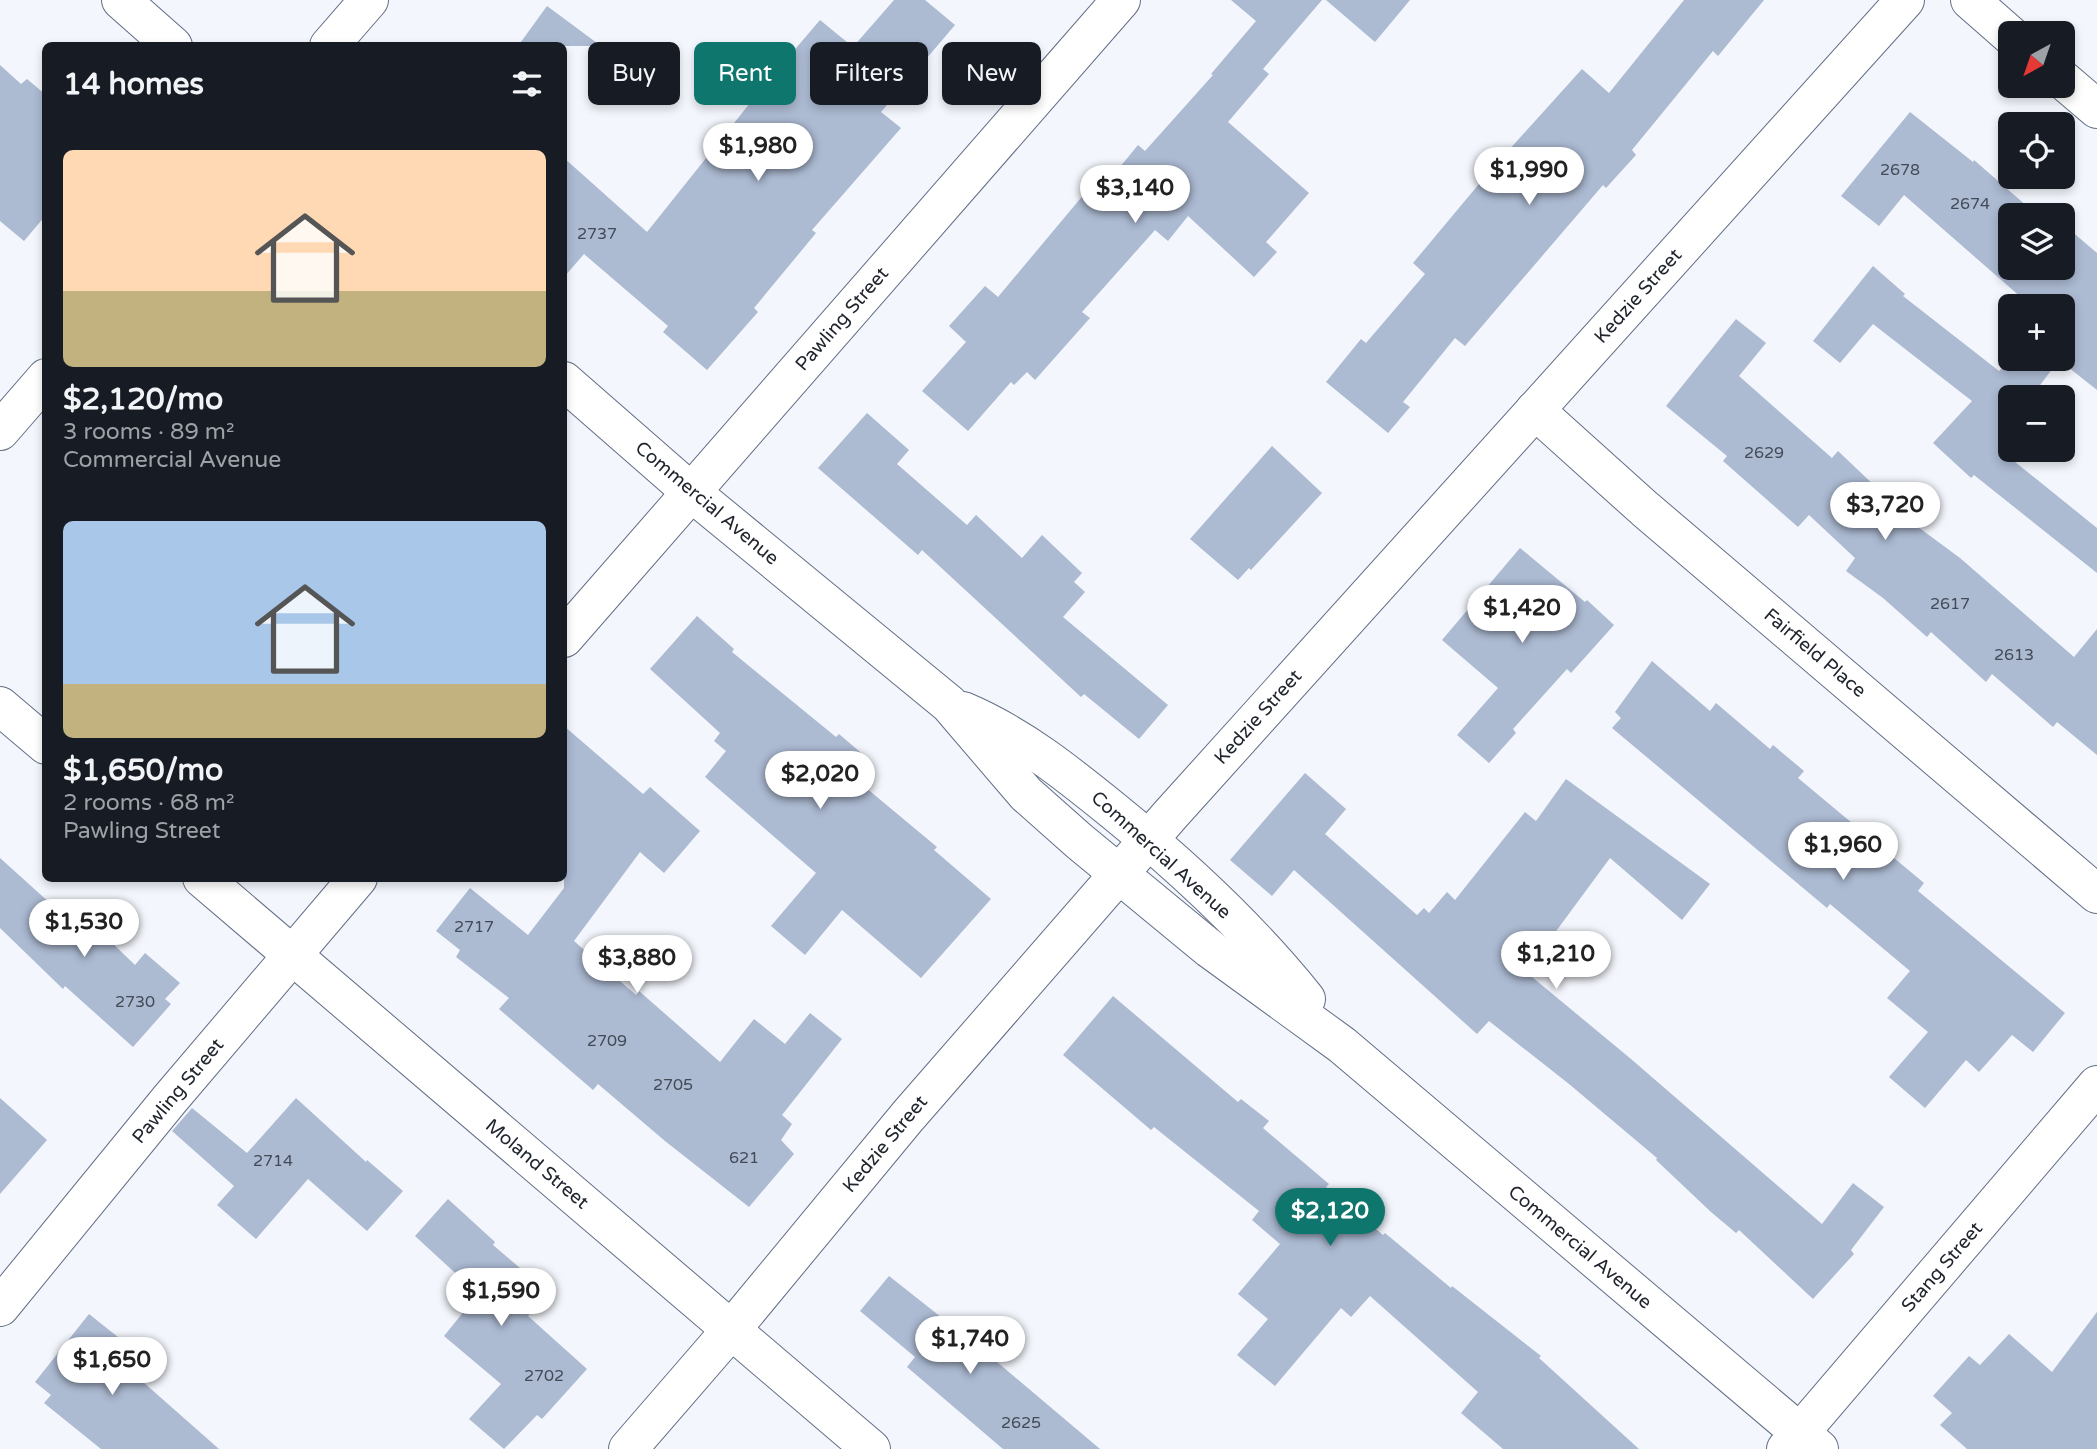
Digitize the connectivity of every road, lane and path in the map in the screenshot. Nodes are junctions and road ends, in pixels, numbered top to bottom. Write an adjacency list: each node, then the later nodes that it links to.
1 (121, 0): 7 (street)
2 (369, 0): 8 (street)
3 (1121, 0): 15 (street, Pawling Street)
4 (1905, 0): 13 (street, Kedzie Street)
5 (1970, 0): 6 (street)
6 (1998, 25)
7 (168, 42)
8 (332, 42)
9 (2076, 91): 10 (street)
10 (2097, 109)
11 (42, 383): 14 (street)
12 (567, 384): 15 (street, Commercial Avenue)
13 (1535, 410): 20 (street, Kedzie Street); 24 (street, Fairfield Place)
14 (0, 431)
15 (691, 492): 16 (street, Pawling Street); 17 (street, Commercial Avenue)
16 (567, 635)
17 (949, 704): 20 (street, Commercial Avenue); 21 (street, Commercial Avenue)
18 (0, 706): 19 (street)
19 (42, 742)
20 (1149, 839): 21 (street, Kedzie Street); 26 (street, Commercial Avenue)
21 (1118, 874): 26 (street, Commercial Avenue); 29 (street, Kedzie Street)
22 (207, 882): 25 (street, Moland Street)
23 (355, 882): 25 (street, Pawling Street)
24 (2097, 894)
25 (293, 956): 28 (street, Pawling Street); 29 (street, Moland Street)
26 (1342, 1045): 30 (street, Commercial Avenue)
27 (2097, 1085): 30 (street, Stang Street)
28 (0, 1307)
29 (731, 1330): 31 (street, Kedzie Street); 32 (street, Moland Street)
30 (1802, 1444)
31 (628, 1449)
32 (871, 1449)

